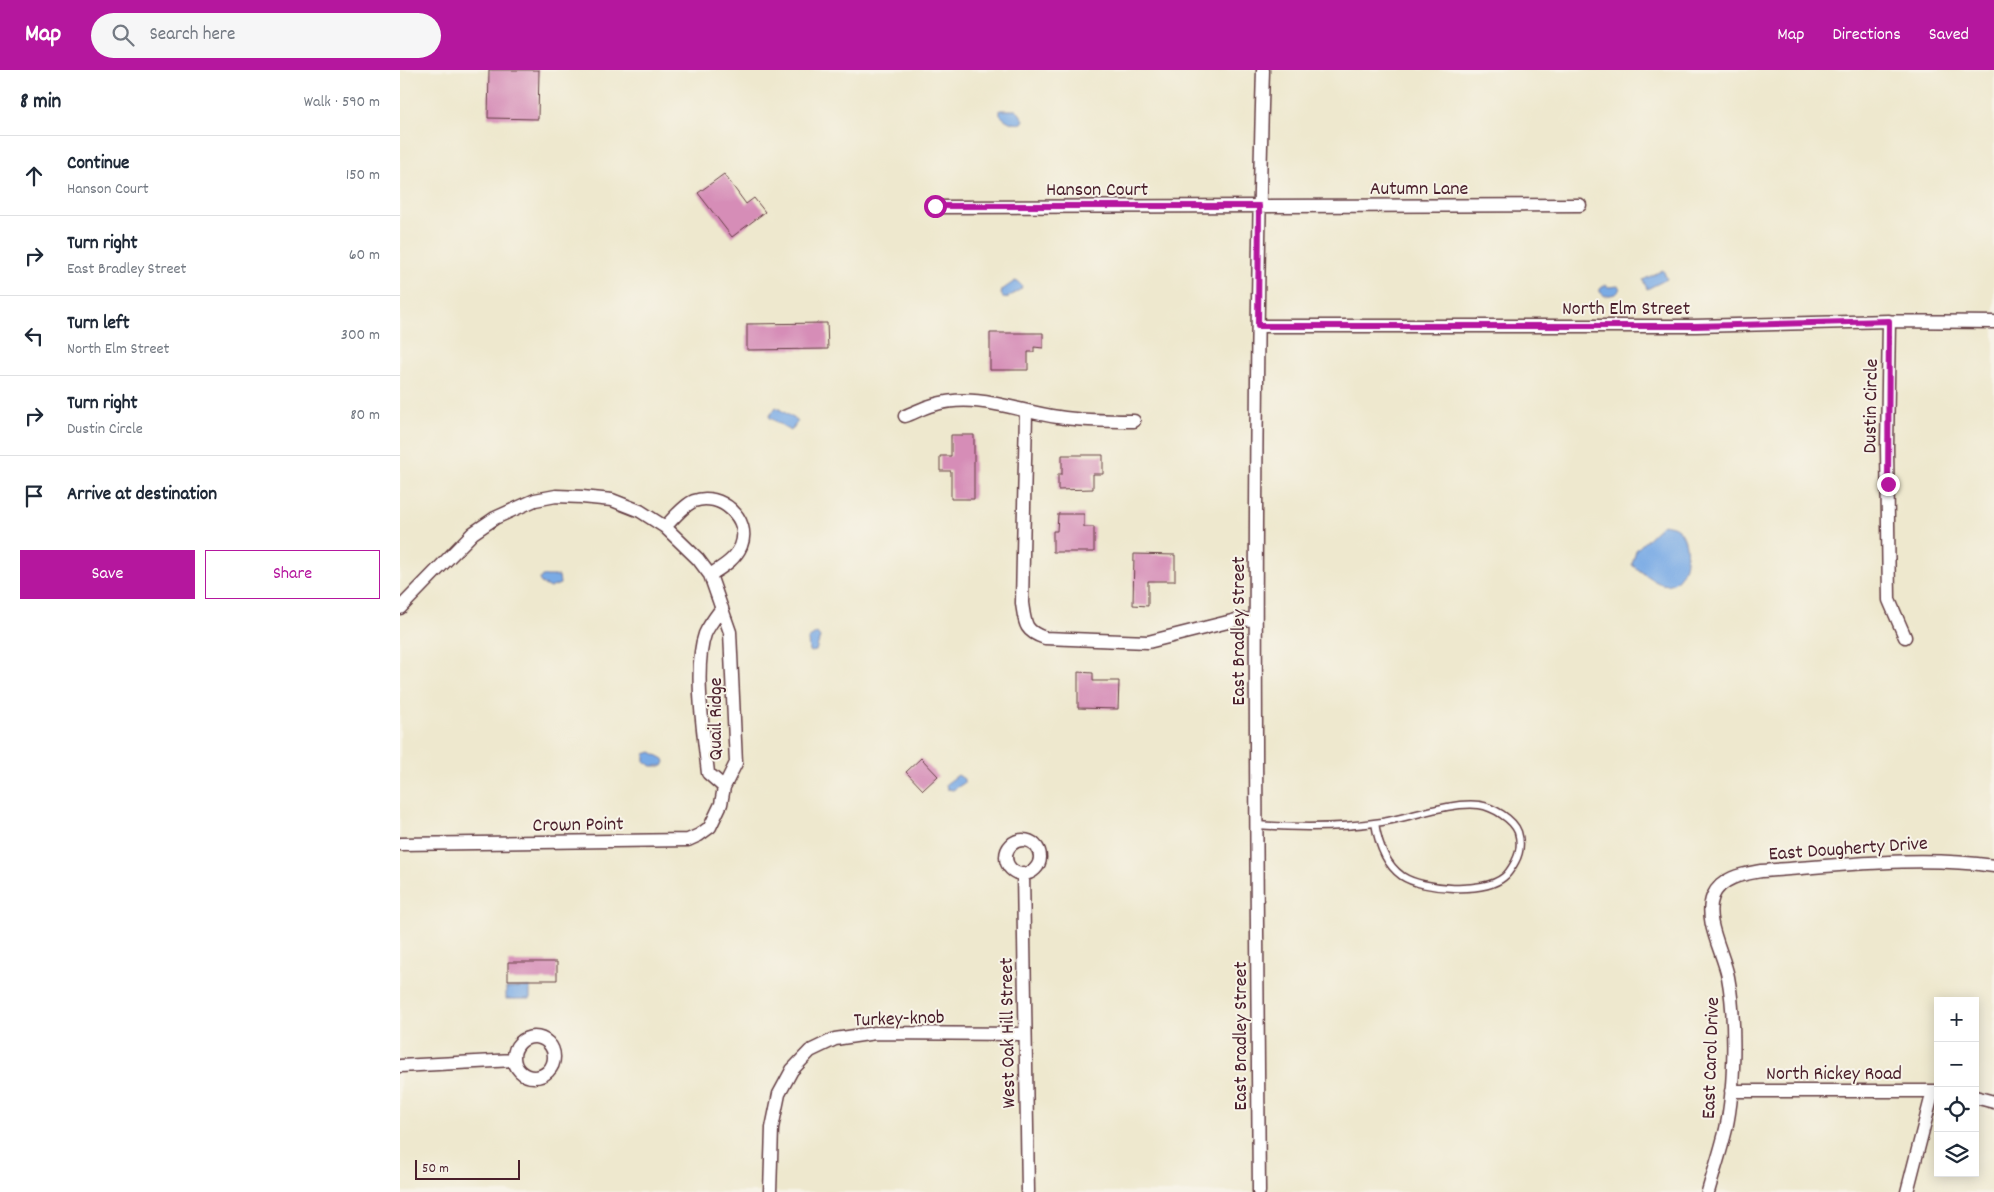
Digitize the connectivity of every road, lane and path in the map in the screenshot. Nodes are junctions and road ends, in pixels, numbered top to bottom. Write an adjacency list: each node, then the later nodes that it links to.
1 (1263, 70): 4 (street, East Bradley Street)
2 (1580, 205): 4 (street, Autumn Lane)
3 (935, 206): 4 (street, Hanson Court)
4 (1259, 206): 7 (street, East Bradley Street)
5 (1889, 321): 6 (street, North Elm Street); 7 (street, North Elm Street); 16 (street, Dustin Circle)
6 (1994, 322)
7 (1258, 326): 15 (street, East Bradley Street)
8 (1026, 412): 9 (street); 10 (street); 15 (street)
9 (905, 416)
10 (1134, 421)
11 (665, 526): 12 (street, Quail Ridge); 12 (street); 13 (street, Quail Ridge)
12 (710, 575): 14 (street, Quail Ridge)
13 (400, 608)
14 (722, 608): 17 (street, Quail Ridge); 17 (street, Quail Ridge)
15 (1255, 619): 19 (street, East Bradley Street)
16 (1905, 637)
17 (724, 787): 20 (street, Crown Point)
18 (1374, 823): 18 (lane); 19 (lane)
19 (1257, 825): 34 (street, East Bradley Street)
20 (400, 844)
21 (1994, 866): 23 (street, East Dougherty Drive)
22 (1023, 873): 24 (street, West Oak Hill Street)
23 (1712, 896): 27 (street, East Carol Drive)
24 (1025, 1034): 32 (street, Turkey-knob); 33 (street, West Oak Hill Street)
25 (514, 1060): 26 (street)
26 (400, 1066)
27 (1731, 1091): 28 (street, North Rickey Road); 35 (street, East Carol Drive)
28 (1934, 1091)
29 (1934, 1095): 36 (street)
30 (1979, 1097): 31 (street)
31 (1994, 1102)
32 (770, 1192)
33 (1028, 1192)
34 (1259, 1192)
35 (1708, 1192)
36 (1907, 1192)

